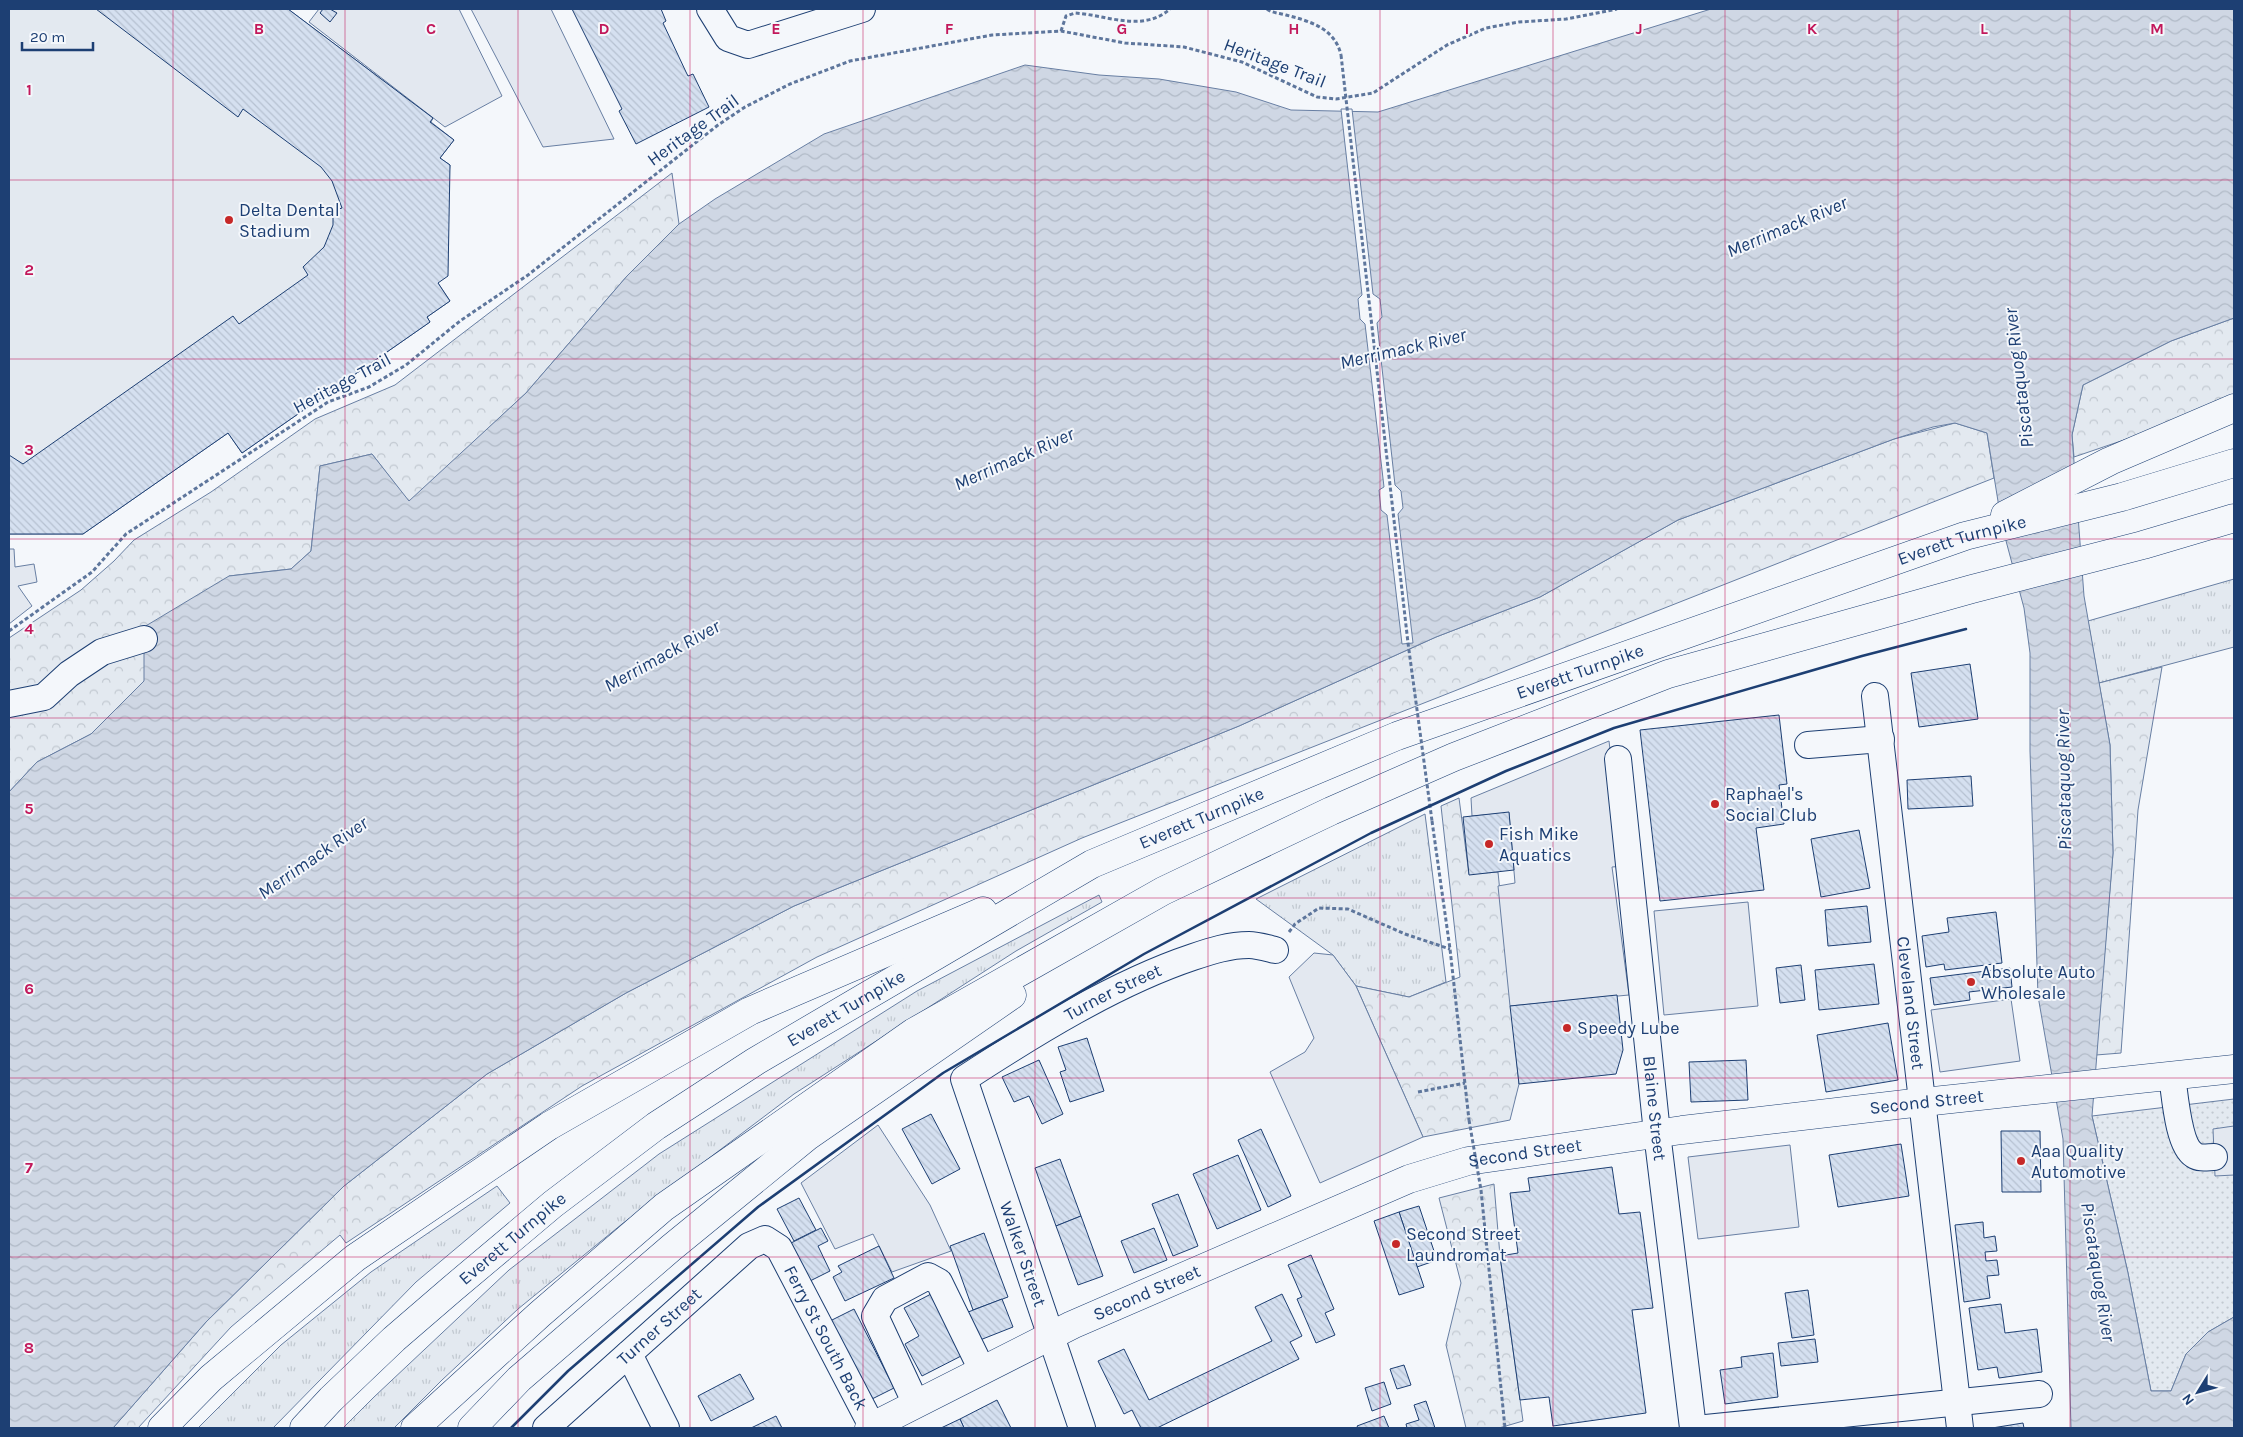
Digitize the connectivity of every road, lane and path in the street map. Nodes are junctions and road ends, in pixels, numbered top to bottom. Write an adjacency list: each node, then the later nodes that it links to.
1 (710, 9): 2 (street)
2 (862, 9)
3 (1170, 9): 6 (path)
4 (1267, 9): 20 (path, bridge)
5 (1618, 9): 6 (path, Heritage Trail)
6 (1061, 31): 11 (path, Heritage Trail)
7 (2234, 408): 10 (main road)
8 (2234, 463): 10 (main road, Everett Turnpike)
9 (2234, 518): 19 (main road, Everett Turnpike)
10 (1964, 536): 18 (main road, Everett Turnpike)
11 (9, 631)
12 (144, 640): 14 (street)
13 (1876, 696): 15 (street, Cleveland Street)
14 (9, 704)
15 (1881, 739): 16 (street); 27 (street, Cleveland Street)
16 (1808, 745)
17 (1618, 759): 28 (street, Blaine Street)
18 (1092, 864): 37 (main road); 38 (main road, Everett Turnpike)
19 (1163, 891): 39 (main road, Everett Turnpike); 40 (main road)
20 (1450, 949): 21 (path); 25 (path)
21 (1275, 950): 24 (street, Turner Street)
22 (2234, 1069): 23 (main road, Second Street)
23 (2172, 1076): 27 (main road, Second Street); 29 (street)
24 (964, 1079): 31 (street, Walker Street)
25 (1465, 1083): 26 (path); 45 (path, bridge)
26 (1418, 1092)
27 (1923, 1102): 28 (main road, Second Street); 35 (street, Cleveland Street)
28 (1657, 1133): 31 (main road, Second Street); 46 (street, Blaine Street)
29 (2214, 1157)
30 (779, 1248): 32 (street, Turner Street); 43 (street, Ferry St South Back)
31 (1051, 1335): 33 (main road, Second Street); 44 (street, Walker Street)
32 (629, 1354): 41 (street, Turner Street); 42 (street)
33 (982, 1370): 36 (main road, Second Street); 36 (street)
34 (2039, 1394): 35 (street)
35 (1958, 1402): 47 (street); 48 (street, Cleveland Street)
36 (916, 1404): 43 (main road, Second Street)
37 (162, 1428)
38 (304, 1428)
39 (415, 1428)
40 (472, 1428)
41 (546, 1428)
42 (666, 1428)
43 (871, 1428)
44 (1082, 1428)
45 (1506, 1428)
46 (1693, 1428)
47 (1706, 1428)
48 (1960, 1428)

